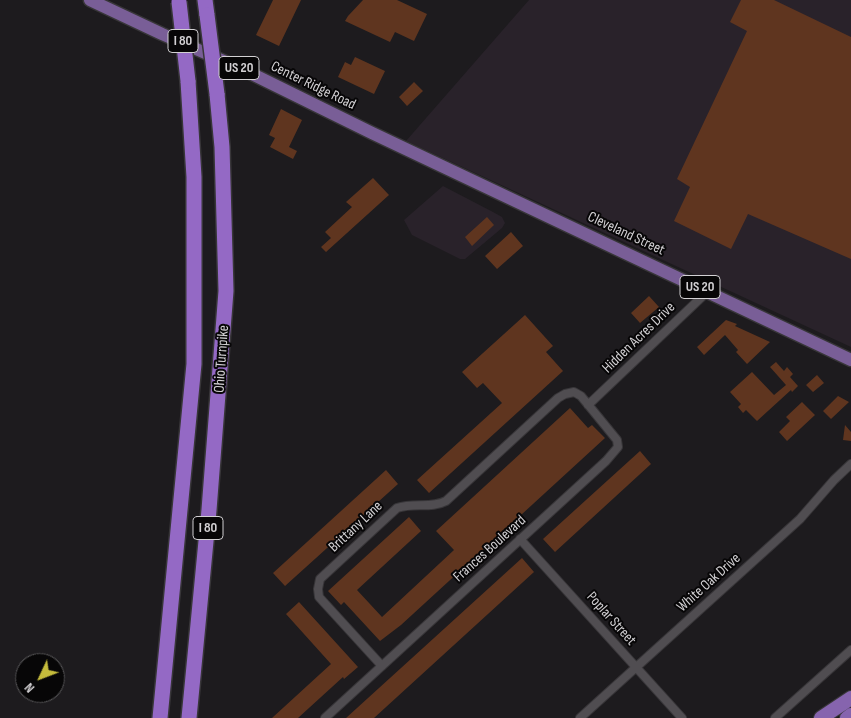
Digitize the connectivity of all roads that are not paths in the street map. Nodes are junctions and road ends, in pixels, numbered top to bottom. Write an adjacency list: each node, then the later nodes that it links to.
1 (90, 0): 4 (main road, Center Ridge Road / US 20)
2 (178, 1): 16 (highway, Ohio Turnpike / I 80, bridge)
3 (206, 7): 17 (highway, Ohio Turnpike / I 80, bridge)
4 (386, 139): 5 (main road, Cleveland Street / US 20)
5 (708, 291): 6 (main road, Cleveland Street / US 20); 8 (street, Hidden Acres Drive)
6 (851, 360)
7 (574, 392): 8 (street, Frances Boulevard); 12 (street, Brittany Lane)
8 (588, 405): 10 (street, Frances Boulevard)
9 (851, 464): 13 (street, White Oak Drive)
10 (520, 539): 12 (street, Frances Boulevard); 13 (street, Poplar Street)
11 (851, 650): 21 (street)
12 (382, 666): 18 (street, Frances Boulevard)
13 (636, 667): 19 (street, White Oak Drive); 20 (street, Poplar Street)
14 (851, 698): 22 (highway)
15 (851, 715): 23 (highway)
16 (160, 718)
17 (189, 718)
18 (325, 718)
19 (580, 718)
20 (682, 718)
21 (775, 718)
22 (821, 718)
23 (847, 718)

